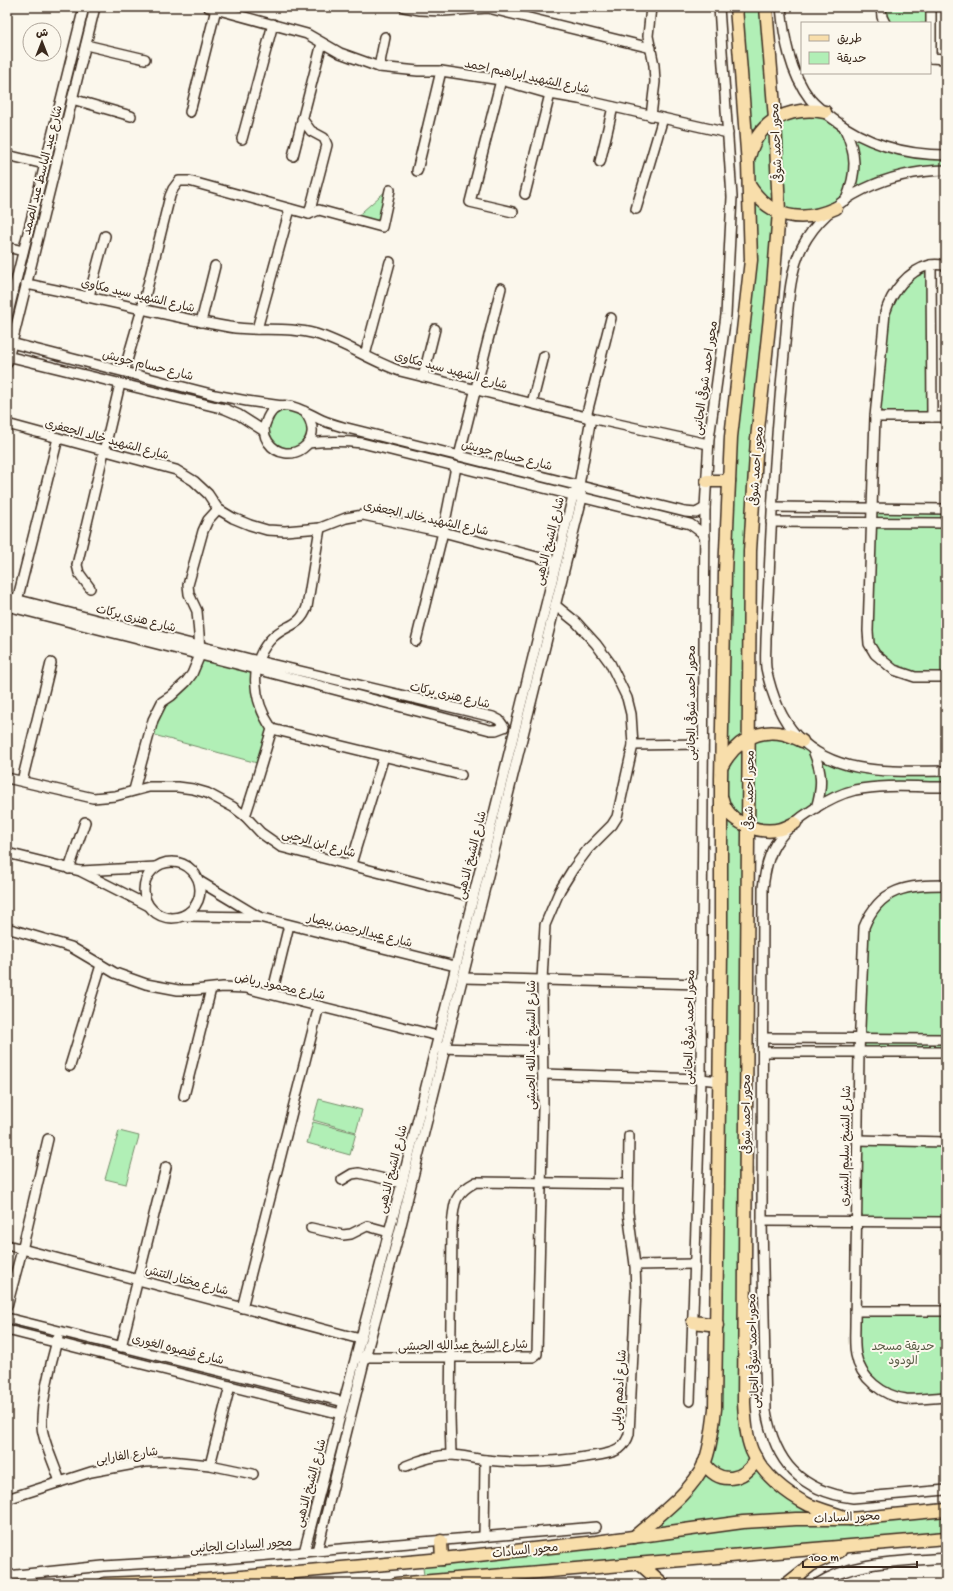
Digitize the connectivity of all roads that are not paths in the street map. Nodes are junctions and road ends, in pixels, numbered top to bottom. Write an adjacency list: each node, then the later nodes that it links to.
1 (84, 7): 43 (street, شارع عبد الباسط عبد الصمد)
2 (96, 7): 18 (street, شارع عبد الباسط عبد الصمد)
3 (404, 7): 4 (street)
4 (487, 7): 19 (street)
5 (651, 7): 19 (street)
6 (719, 7): 37 (street, محور احمد شوقى الجانبى)
7 (736, 7): 44 (main road, محور احمد شوقى)
8 (766, 7): 35 (main road, محور احمد شوقى)
9 (782, 7): 30 (street)
10 (881, 7): 13 (street)
11 (931, 7): 14 (street)
12 (212, 8): 15 (street, شارع الشهيد ابراهيم احمد); 29 (street)
13 (884, 22)
14 (931, 22)
15 (273, 24): 17 (street, شارع الشهيد ابراهيم احمد); 38 (street)
16 (385, 37): 23 (street)
17 (322, 43): 23 (street, شارع الشهيد ابراهيم احمد); 34 (street)
18 (86, 45): 21 (street); 27 (street, شارع عبد الباسط عبد الصمد)
19 (652, 48): 32 (street)
20 (931, 58): 22 (street)
21 (145, 59)
22 (946, 59)
23 (379, 67): 24 (street, شارع الشهيد ابراهيم احمد)
24 (441, 70): 25 (street, شارع الشهيد ابراهيم احمد); 46 (street)
25 (501, 80): 26 (street, شارع الشهيد ابراهيم احمد); 54 (street)
26 (550, 94): 28 (street, شارع الشهيد ابراهيم احمد); 49 (street)
27 (72, 99): 31 (street); 64 (street, شارع عبد الباسط عبد الصمد)
28 (613, 107): 32 (street, شارع الشهيد ابراهيم احمد); 42 (street)
29 (190, 112)
30 (825, 112): 35 (main road); 36 (street)
31 (131, 116)
32 (652, 116): 33 (street, شارع الشهيد ابراهيم احمد)
33 (663, 118): 37 (street, شارع الشهيد ابراهيم احمد); 53 (street)
34 (302, 119): 41 (street); 56 (street)
35 (776, 120): 44 (main road); 55 (main road, محور احمد شوقى)
36 (844, 127): 40 (street); 50 (street)
37 (728, 133): 92 (street, محور احمد شوقى الجانبى)
38 (242, 139)
39 (7, 155): 43 (street)
40 (946, 155)
41 (293, 156)
42 (600, 162)
43 (44, 164): 59 (street, شارع عبد الباسط عبد الصمد)
44 (748, 164): 47 (main road, محور احمد شوقى)
45 (946, 170): 50 (street)
46 (417, 171)
47 (749, 185): 55 (main road); 97 (main road, محور احمد شوقى)
48 (390, 190): 56 (street)
49 (525, 194)
50 (846, 200): 51 (street)
51 (836, 208): 55 (main road); 101 (street)
52 (290, 209): 56 (street); 67 (street); 71 (street)
53 (636, 209)
54 (513, 212)
55 (779, 212): 123 (main road, محور احمد شوقى)
56 (309, 214)
57 (105, 236): 66 (street)
58 (7, 247): 59 (street)
59 (23, 251): 68 (street, شارع عبد الباسط عبد الصمد)
60 (390, 262): 74 (street)
61 (946, 264): 62 (street)
62 (931, 265): 85 (street); 86 (street)
63 (215, 266): 70 (street)
64 (26, 284): 66 (street, شارع الشهيد سيد مكاوى); 73 (street, شارع عبد الباسط عبد الصمد)
65 (501, 288): 80 (street)
66 (89, 296): 67 (street, شارع الشهيد سيد مكاوى)
67 (142, 309): 70 (street, شارع الشهيد سيد مكاوى); 77 (street)
68 (7, 317)
69 (611, 318): 84 (street)
70 (201, 322): 71 (street, شارع الشهيد سيد مكاوى)
71 (258, 329): 74 (street, شارع الشهيد سيد مكاوى)
72 (435, 329): 78 (street)
73 (9, 343): 76 (street, شارع عبد الباسط عبد الصمد); 77 (street, شارع حسام جويش)
74 (365, 355): 78 (street, شارع الشهيد سيد مكاوى)
75 (544, 356): 81 (street)
76 (7, 359): 79 (street, شارع حسام جويش)
77 (124, 371): 82 (street, شارع حسام جويش)
78 (423, 377): 80 (street, شارع الشهيد سيد مكاوى)
79 (120, 384): 89 (street, شارع حسام جويش); 93 (street)
80 (476, 390): 81 (street, شارع الشهيد سيد مكاوى); 94 (street)
81 (532, 404): 84 (street, شارع الشهيد سيد مكاوى)
82 (283, 406): 83 (street); 89 (street)
83 (304, 411): 91 (street); 94 (street, شارع حسام جويش)
84 (588, 417): 92 (street, شارع الشهيد سيد مكاوى); 98 (street)
85 (875, 417): 86 (street); 104 (street)
86 (932, 417): 87 (street)
87 (946, 417)
88 (7, 424): 90 (street, شارع الشهيد خالد الجعفرى)
89 (264, 431): 91 (street)
90 (58, 438): 93 (street, شارع الشهيد خالد الجعفرى); 115 (street)
91 (308, 443): 95 (street, شارع حسام جويش)
92 (708, 444): 96 (street, محور احمد شوقى الجانبى)
93 (105, 450): 103 (street, شارع الشهيد خالد الجعفرى); 113 (street)
94 (459, 456): 98 (street, شارع حسام جويش)
95 (456, 467): 99 (street, شارع حسام جويش); 110 (street)
96 (707, 481): 97 (main road); 102 (street, محور احمد شوقى الجانبى)
97 (729, 481): 133 (main road, محور احمد شوقى)
98 (579, 485): 99 (street, شارع الشيخ الذهبى); 100 (street, شارع الشيخ الذهبى); 102 (street, شارع حسام جويش)
99 (573, 496): 100 (street, شارع حسام جويش); 112 (street, شارع الشيخ الذهبى)
100 (582, 498): 111 (street, شارع حسام جويش); 116 (street, شارع الشيخ الذهبى)
101 (772, 507): 104 (street); 106 (street)
102 (705, 508): 111 (street, محور احمد شوقى الجانبى)
103 (218, 509): 109 (street, شارع الشهيد خالد الجعفرى); 118 (street)
104 (873, 509): 105 (street); 107 (street)
105 (946, 509)
106 (771, 522): 107 (street); 124 (street)
107 (872, 522): 108 (street); 121 (street)
108 (946, 523)
109 (320, 528): 110 (street, شارع الشهيد خالد الجعفرى); 120 (street)
110 (443, 532): 112 (street, شارع الشهيد خالد الجعفرى); 117 (street)
111 (705, 538): 125 (street, محور احمد شوقى الجانبى)
112 (556, 562): 151 (street, شارع الشيخ الذهبى)
113 (90, 588)
114 (7, 597): 115 (street, شارع هنرى بركات)
115 (13, 605): 118 (street, شارع هنرى بركات)
116 (555, 605): 126 (street, شارع الشيخ عبدالله الحبشى); 159 (street, شارع الشيخ الذهبى)
117 (416, 641)
118 (200, 651): 120 (street, شارع هنرى بركات); 137 (street)
119 (51, 663): 134 (street)
120 (257, 665): 120 (street, شارع هنرى بركات); 122 (street)
121 (946, 677)
122 (272, 728): 128 (street); 140 (street)
123 (749, 737): 124 (main road); 133 (main road); 142 (main road, محور احمد شوقى)
124 (799, 738): 127 (street)
125 (703, 744): 126 (street); 161 (street, محور احمد شوقى الجانبى)
126 (633, 745): 160 (street, شارع الشيخ عبدالله الحبشى)
127 (813, 750): 129 (street); 139 (street)
128 (384, 756): 131 (street); 145 (street)
129 (903, 771): 130 (street); 135 (street)
130 (946, 771)
131 (461, 775)
132 (7, 778): 134 (street, شارع ابن الرحبى)
133 (721, 778): 138 (main road, محور احمد شوقى)
134 (22, 781): 137 (street, شارع ابن الرحبى)
135 (903, 787): 136 (street); 139 (street)
136 (946, 787)
137 (134, 790): 140 (street, شارع ابن الرحبى)
138 (721, 795): 142 (main road); 177 (main road, محور احمد شوقى)
139 (816, 808): 143 (street)
140 (245, 816): 145 (street, شارع ابن الرحبى)
141 (85, 822): 147 (street)
142 (748, 826): 143 (main road); 218 (main road, محور احمد شوقى)
143 (792, 826): 166 (street, محور احمد شوقى الجانبى)
144 (7, 853): 147 (street)
145 (351, 864): 151 (street, شارع ابن الرحبى)
146 (156, 867): 148 (street); 149 (street); 152 (street)
147 (69, 869): 148 (street)
148 (80, 871): 152 (street)
149 (199, 881): 153 (street); 154 (street, شارع عبدالرحمن بيصار)
150 (946, 885): 167 (street, شارع الشيخ سليم البشرى)
151 (473, 897): 158 (street, شارع الشيخ الذهبى)
152 (148, 905): 153 (street)
153 (184, 916): 154 (street, شارع عبدالرحمن بيصار)
154 (259, 917): 155 (street, شارع عبدالرحمن بيصار)
155 (289, 925): 158 (street, شارع عبدالرحمن بيصار); 163 (street)
156 (7, 928): 157 (street, شارع محمود رياض)
157 (101, 965): 162 (street, شارع محمود رياض); 174 (street)
158 (455, 966): 165 (street, شارع الشيخ الذهبى)
159 (462, 978): 160 (street); 169 (street, شارع الشيخ الذهبى)
160 (542, 980): 161 (street); 170 (street, شارع الشيخ عبدالله الحبشى)
161 (702, 984): 176 (street, محور احمد شوقى الجانبى)
162 (211, 989): 163 (street, شارع محمود رياض); 178 (street)
163 (272, 994): 164 (street, شارع محمود رياض)
164 (319, 1006): 165 (street, شارع محمود رياض); 199 (street)
165 (438, 1036): 169 (street, شارع الشيخ الذهبى)
166 (763, 1038): 167 (street); 171 (street, محور احمد شوقى الجانبى)
167 (859, 1039): 168 (street); 173 (street, شارع الشيخ سليم البشرى)
168 (946, 1039)
169 (440, 1048): 170 (street); 186 (street, شارع الشيخ الذهبى); 210 (street, شارع الشيخ الذهبى)
170 (543, 1051): 175 (street, شارع الشيخ عبدالله الحبشى)
171 (763, 1052): 173 (street); 188 (street, محور احمد شوقى الجانبى)
172 (946, 1052): 173 (street)
173 (859, 1053): 181 (street, شارع الشيخ سليم البشرى)
174 (70, 1066)
175 (543, 1074): 176 (street); 185 (street, شارع الشيخ عبدالله الحبشى)
176 (701, 1079): 177 (street); 195 (street, محور احمد شوقى الجانبى)
177 (719, 1082): 204 (main road, محور احمد شوقى)
178 (184, 1096)
179 (629, 1136): 187 (street, شارع أدهم وايلى)
180 (48, 1139): 194 (street)
181 (857, 1140): 182 (street); 189 (street, شارع الشيخ سليم البشرى)
182 (946, 1142)
183 (166, 1167): 197 (street)
184 (342, 1180): 186 (street)
185 (540, 1182): 187 (street); 211 (street); 211 (street, شارع الشيخ عبدالله الحبشى)
186 (402, 1183): 192 (street, شارع الشيخ الذهبى)
187 (628, 1184): 196 (street, شارع أدهم وايلى)
188 (762, 1221): 189 (street); 225 (street, محور احمد شوقى الجانبى)
189 (855, 1222): 190 (street); 200 (street, شارع الشيخ سليم البشرى)
190 (946, 1222)
191 (312, 1228): 192 (street)
192 (389, 1232): 207 (street, شارع الشيخ الذهبى)
193 (7, 1245): 194 (street, شارع مختار التتش)
194 (22, 1250): 197 (street, شارع مختار التتش); 198 (street)
195 (695, 1264): 196 (street); 203 (street, محور احمد شوقى الجانبى)
196 (636, 1265): 219 (street, شارع أدهم وايلى)
197 (138, 1280): 199 (street, شارع مختار التتش); 209 (street)
198 (7, 1306)
199 (242, 1308): 207 (street, شارع مختار التتش)
200 (855, 1311): 201 (street); 213 (street, شارع الشيخ سليم البشرى)
201 (946, 1312)
202 (7, 1318): 206 (street, شارع قنصوه الغورى)
203 (693, 1322): 204 (main road); 214 (street, محور احمد شوقى الجانبى)
204 (716, 1325): 220 (main road, محور احمد شوقى)
205 (7, 1330): 208 (street, شارع قنصوه الغورى)
206 (60, 1331): 208 (street); 209 (street, شارع قنصوه الغورى)
207 (360, 1339): 210 (street, شارع الشيخ الذهبى)
208 (57, 1342): 212 (street, شارع قنصوه الغورى); 224 (street)
209 (121, 1347): 215 (street, شارع قنصوه الغورى)
210 (360, 1358): 211 (street, شارع الشيخ عبدالله الحبشى); 215 (street, شارع الشيخ الذهبى); 235 (street, شارع الشيخ الذهبى)
211 (450, 1358): 217 (street)
212 (230, 1386): 216 (street, شارع قنصوه الغورى); 221 (street)
213 (946, 1397)
214 (690, 1401)
215 (344, 1402): 216 (street, شارع الشيخ الذهبى)
216 (341, 1414): 236 (street, شارع الشيخ الذهبى)
217 (451, 1455): 219 (street, شارع أدهم وايلى); 222 (street, شارع أدهم وايلى)
218 (757, 1459): 220 (main road); 228 (main road, محور احمد شوقى)
219 (485, 1460): 230 (street)
220 (704, 1463): 231 (main road, محور احمد شوقى)
221 (210, 1465): 223 (street, شارع الفارابى); 224 (street, شارع الفارابى)
222 (406, 1466)
223 (253, 1474)
224 (60, 1482): 226 (street, شارع الفارابى)
225 (946, 1490)
226 (7, 1499)
227 (946, 1510): 228 (main road, محور السادات)
228 (850, 1519): 231 (main road, محور السادات)
229 (596, 1526): 230 (street, محور السادات الجانبى)
230 (484, 1537): 233 (street, محور السادات الجانبى)
231 (634, 1537): 238 (main road, محور السادات)
232 (946, 1538): 234 (main road, محور السادات)
233 (441, 1541): 235 (street, محور السادات الجانبى); 238 (main road)
234 (851, 1546): 239 (main road, محور السادات); 246 (main road)
235 (317, 1551): 236 (street, محور السادات الجانبى)
236 (304, 1552): 240 (street, محور السادات الجانبى)
237 (946, 1558): 247 (street)
238 (442, 1559): 241 (main road, محور السادات)
239 (640, 1564): 242 (main road, محور السادات); 245 (main road)
240 (7, 1576)
241 (123, 1583): 243 (main road, محور السادات)
242 (425, 1583): 244 (main road, محور السادات)
243 (104, 1584)
244 (396, 1584)
245 (663, 1584)
246 (787, 1584)
247 (817, 1584)

